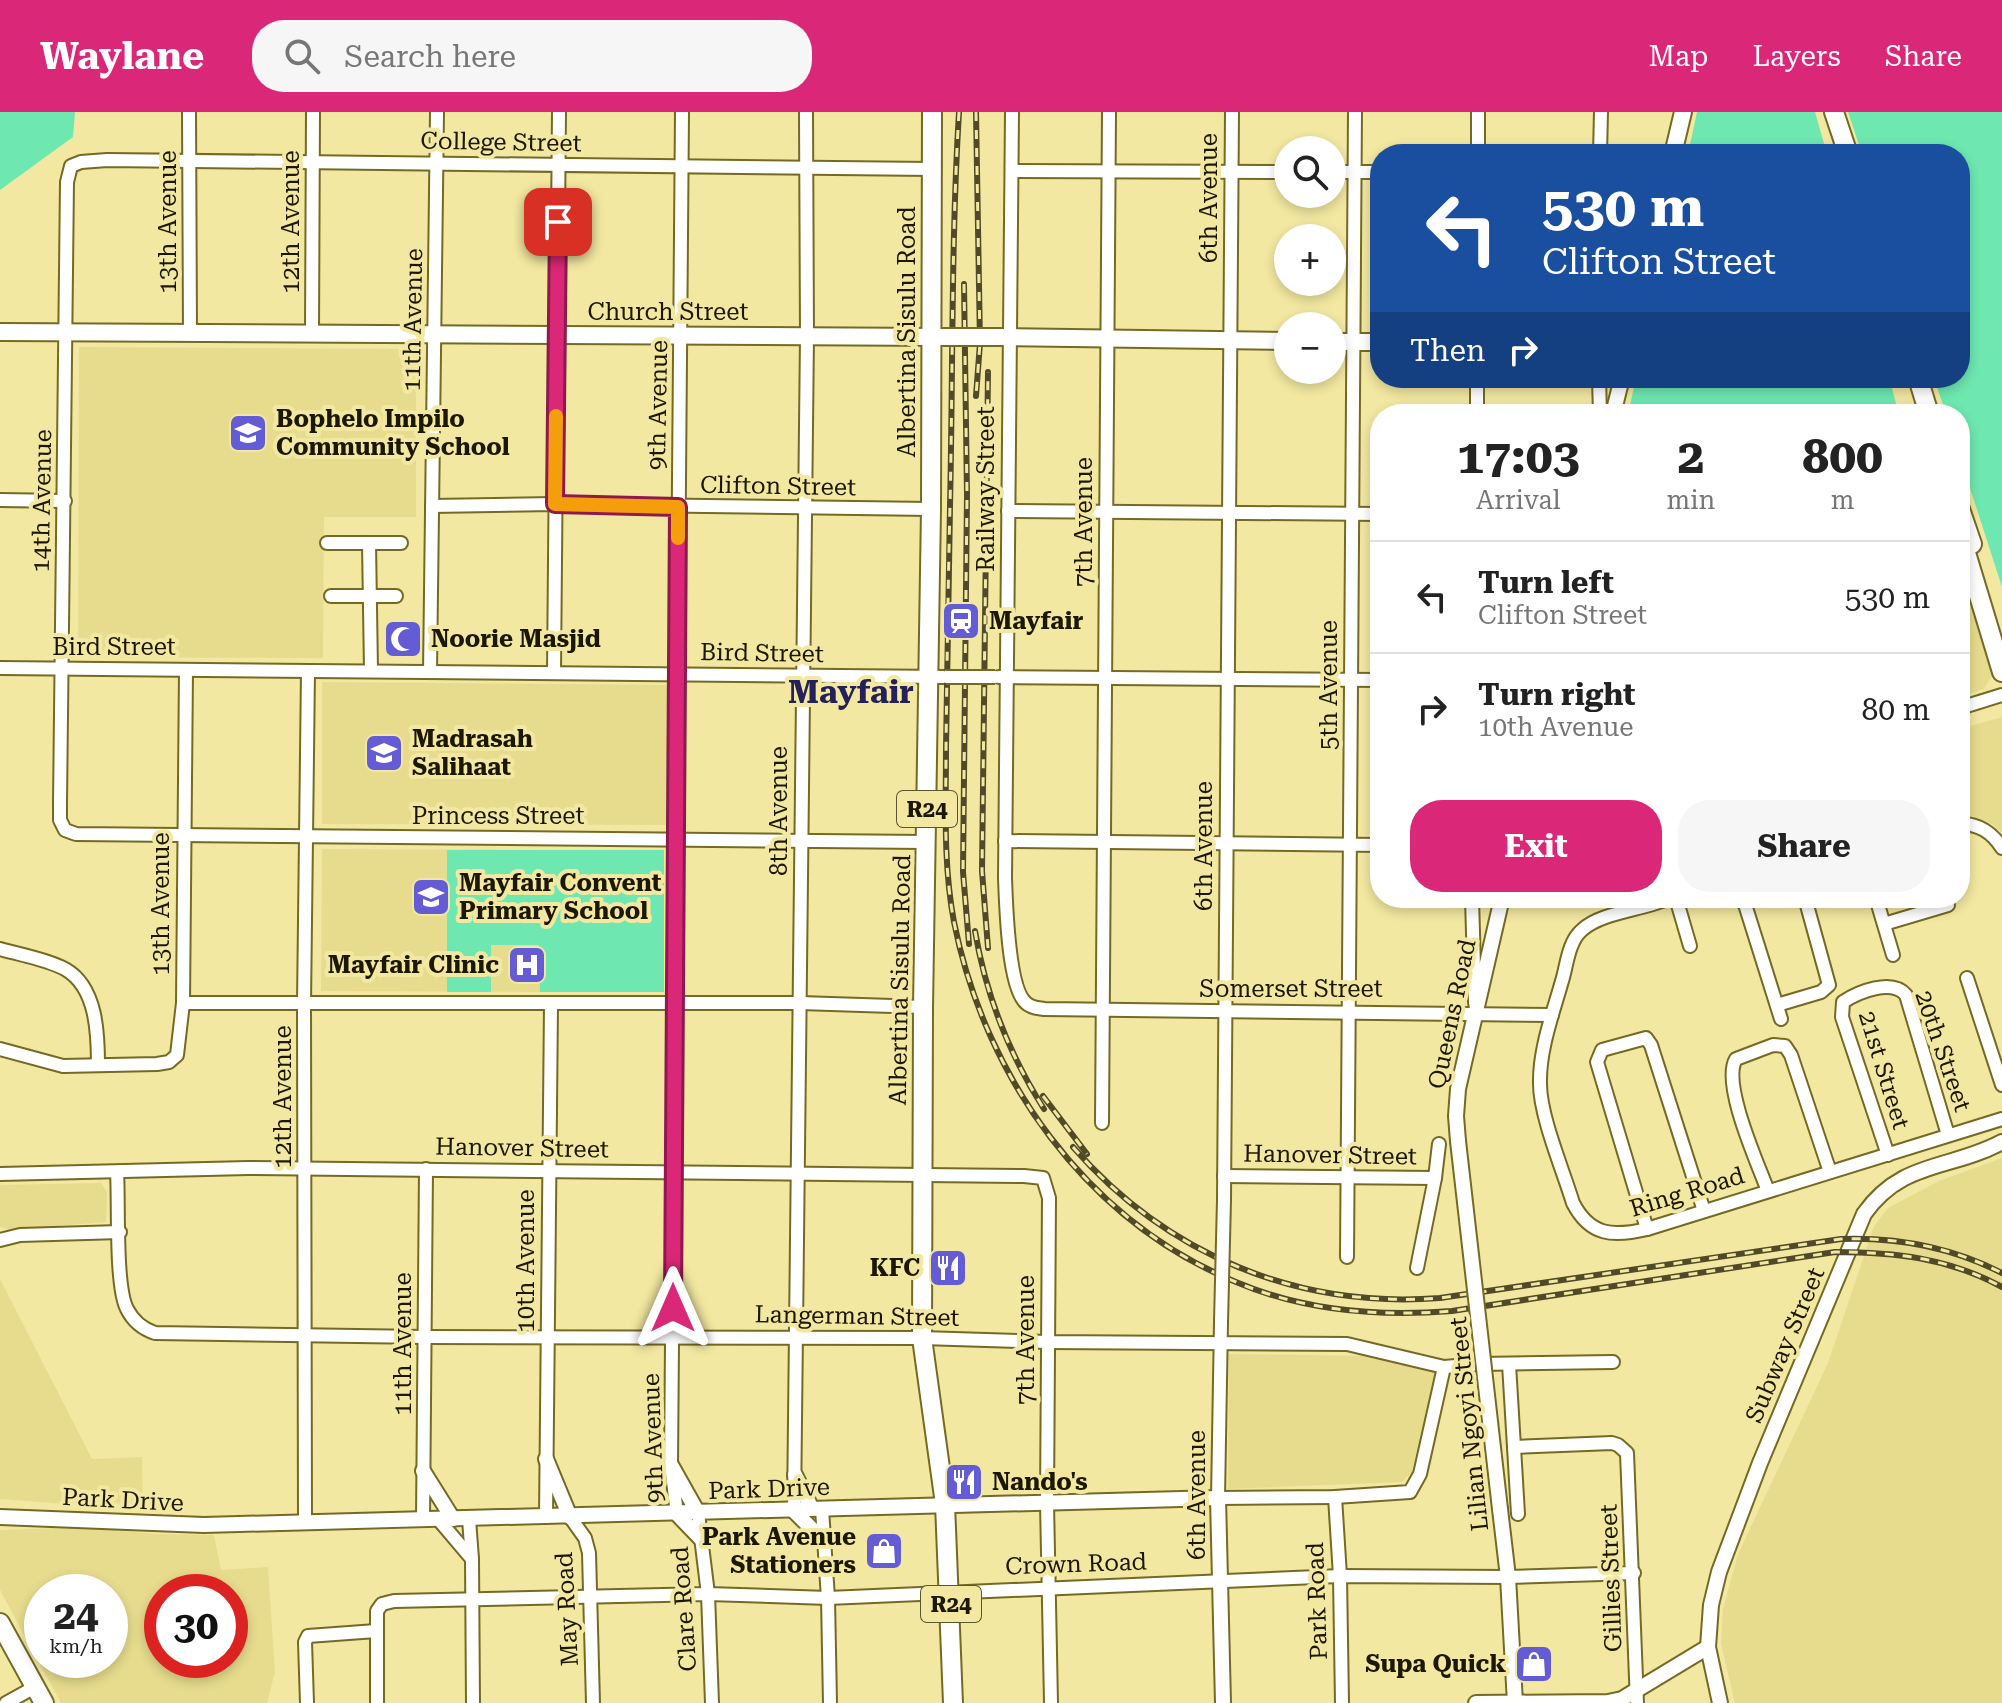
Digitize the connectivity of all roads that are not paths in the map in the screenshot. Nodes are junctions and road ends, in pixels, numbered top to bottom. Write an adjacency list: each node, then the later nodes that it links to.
1 (189, 112): 22 (street, 13th Avenue)
2 (313, 112): 23 (street, 12th Avenue)
3 (437, 112): 24 (street, 11th Avenue)
4 (559, 112): 25 (street)
5 (682, 112): 27 (street, 9th Avenue)
6 (806, 112): 28 (street, 8th Avenue)
7 (932, 112): 29 (main road, Albertina Sisulu Road / R24)
8 (1012, 112): 30 (street, Railway Street)
9 (1109, 112): 31 (street, 7th Avenue)
10 (1232, 112): 32 (street, 6th Avenue)
11 (1355, 112): 35 (street, 5th Avenue)
12 (1478, 112): 17 (street)
13 (1601, 112): 18 (street)
14 (1683, 112): 19 (main road)
15 (1828, 112): 20 (main road)
16 (1834, 112): 21 (main road)
17 (1478, 144)
18 (1600, 144)
19 (1675, 144)
20 (1838, 144)
21 (1845, 144)
22 (189, 161): 23 (street, College Street); 26 (street, College Street); 37 (street, 13th Avenue)
23 (313, 162): 24 (street, College Street); 40 (street, 12th Avenue)
24 (437, 164): 25 (street, College Street); 41 (street, 11th Avenue)
25 (559, 165): 27 (street, College Street); 42 (street)
26 (71, 166): 39 (street, 14th Avenue)
27 (681, 166): 28 (street, College Street); 43 (street, 9th Avenue)
28 (805, 168): 29 (street, College Street); 44 (street, 8th Avenue)
29 (932, 169): 45 (main road, Albertina Sisulu Road / R24)
30 (1012, 171): 31 (street); 46 (street, Railway Street)
31 (1109, 171): 32 (street); 47 (street, 7th Avenue)
32 (1231, 172): 33 (street); 48 (street, 6th Avenue)
33 (1274, 172)
34 (1346, 172): 35 (street)
35 (1354, 172): 36 (street); 51 (street, 5th Avenue)
36 (1370, 172)
37 (190, 331): 39 (main road, Church Street); 40 (main road, Church Street)
38 (0, 332): 39 (main road, Church Street)
39 (66, 333): 54 (street, 14th Avenue)
40 (312, 333): 41 (main road, Church Street)
41 (434, 335): 42 (main road, Church Street); 56 (street, 11th Avenue)
42 (557, 336): 43 (main road, Church Street); 55 (street)
43 (681, 336): 44 (main road, Church Street); 57 (street, 9th Avenue)
44 (807, 336): 45 (main road, Church Street); 58 (street, 8th Avenue)
45 (937, 337): 46 (main road, Church Street, bridge); 59 (main road, Albertina Sisulu Road / R24)
46 (1003, 337): 47 (main road, Church Street); 60 (street, Railway Street)
47 (1108, 339): 48 (main road, Church Street); 61 (street, 7th Avenue)
48 (1230, 340): 49 (main road, Church Street); 62 (street, 6th Avenue)
49 (1274, 341)
50 (1346, 342): 51 (main road)
51 (1353, 342): 52 (main road); 63 (street, 5th Avenue)
52 (1370, 342)
53 (0, 500): 54 (street)
54 (65, 501): 75 (street, 14th Avenue)
55 (555, 504): 56 (street, Clifton Street); 57 (street, Clifton Street); 81 (street)
56 (432, 506): 79 (street, 11th Avenue)
57 (678, 507): 58 (street, Clifton Street); 82 (street, 9th Avenue)
58 (803, 508): 59 (street, Clifton Street); 83 (street, 8th Avenue)
59 (931, 509): 84 (main road, Albertina Sisulu Road / R24)
60 (1008, 511): 61 (street); 85 (street, Railway Street)
61 (1106, 512): 62 (street); 86 (street, 7th Avenue)
62 (1229, 513): 63 (street); 87 (street, 6th Avenue)
63 (1352, 514): 64 (street); 88 (street, 5th Avenue)
64 (1370, 514)
65 (1970, 539): 73 (main road)
66 (327, 543): 67 (street)
67 (369, 543): 68 (street); 71 (street)
68 (401, 543)
69 (1970, 566): 80 (main road)
70 (331, 596): 71 (street)
71 (369, 596): 72 (street); 78 (street)
72 (396, 596)
73 (2002, 633)
74 (0, 668): 75 (street, Bird Street)
75 (61, 669): 76 (street, Bird Street); 93 (street, 14th Avenue)
76 (186, 670): 77 (street, Bird Street); 94 (street, 13th Avenue)
77 (308, 671): 78 (street, Bird Street); 95 (street, 12th Avenue)
78 (371, 671): 79 (street, Bird Street)
79 (430, 672): 81 (street, Bird Street)
80 (2002, 672)
81 (554, 673): 82 (street, Bird Street)
82 (676, 674): 83 (street, Bird Street); 96 (street, 9th Avenue)
83 (802, 675): 84 (street, Bird Street); 97 (street, 8th Avenue)
84 (937, 676): 85 (street, Bird Street, bridge); 99 (main road, Albertina Sisulu Road / R24)
85 (1001, 677): 86 (street, Bird Street); 98 (street, Railway Street)
86 (1105, 678): 87 (street, Bird Street); 100 (street, 7th Avenue)
87 (1228, 679): 88 (street, Bird Street); 101 (street, 6th Avenue)
88 (1351, 680): 89 (street, Bird Street); 102 (street, 5th Avenue)
89 (1370, 680)
90 (2002, 695): 91 (street)
91 (1970, 705)
92 (1970, 824): 104 (street)
93 (70, 832): 94 (street, Princess Street)
94 (183, 835): 95 (street, Princess Street); 119 (street, 13th Avenue)
95 (306, 836): 96 (street, Princess Street); 121 (street, 12th Avenue)
96 (677, 839): 97 (street, Princess Street); 122 (street, 9th Avenue)
97 (800, 841): 99 (street, Princess Street); 120 (street, 8th Avenue)
98 (1005, 841): 100 (street); 125 (street, Railway Street)
99 (926, 842): 126 (main road, Albertina Sisulu Road / R24)
100 (1104, 842): 101 (street); 127 (street, 7th Avenue)
101 (1226, 843): 102 (street); 130 (street, 6th Avenue)
102 (1350, 844): 103 (street); 128 (street, 5th Avenue)
103 (1370, 845)
104 (2002, 848)
105 (1472, 908): 129 (street)
106 (1500, 908): 129 (street, Queens Road)
107 (1638, 908): 131 (street, Ring Road)
108 (1679, 908): 114 (street)
109 (1746, 908): 124 (street)
110 (1808, 908): 124 (street)
111 (1879, 908): 113 (street)
112 (1942, 908): 113 (street)
113 (1884, 924): 116 (street)
114 (1690, 946)
115 (0, 949): 134 (street)
116 (1893, 955)
117 (1967, 978): 135 (street)
118 (1845, 999): 138 (street, 20th Street); 142 (street, 21st Street)
119 (183, 1003): 121 (street); 134 (street, 13th Avenue)
120 (800, 1003): 122 (street); 126 (street); 150 (street, 8th Avenue)
121 (304, 1004): 123 (street); 143 (street, 12th Avenue)
122 (675, 1004): 123 (street); 146 (street, 9th Avenue)
123 (551, 1005): 145 (street, 10th Avenue)
124 (1777, 1005): 132 (street)
125 (1029, 1006): 127 (street, Somerset Street)
126 (923, 1007): 151 (main road, Albertina Sisulu Road / R24)
127 (1103, 1008): 130 (street, Somerset Street); 137 (street, 7th Avenue)
128 (1349, 1011): 129 (street, Somerset Street); 130 (street, Somerset Street); 154 (street, 5th Avenue)
129 (1476, 1012): 131 (street, Somerset Street); 139 (street, Queens Road)
130 (1225, 1013): 152 (street, 6th Avenue)
131 (1552, 1015): 158 (street, Ring Road)
132 (1781, 1019)
133 (0, 1049): 134 (street)
134 (98, 1065)
135 (2002, 1085)
136 (2002, 1119): 138 (street, Ring Road)
137 (1102, 1123)
138 (1948, 1135): 142 (street, Ring Road)
139 (1458, 1141): 200 (street, Lilian Ngoyi Street, bridge)
140 (2002, 1142): 210 (street, Subway Street)
141 (1439, 1144): 155 (street)
142 (1888, 1155): 148 (street, Ring Road)
143 (305, 1169): 144 (street, Hanover Street); 147 (street, Hanover Street); 163 (street, 12th Avenue)
144 (426, 1169): 145 (street, Hanover Street); 165 (street, 11th Avenue)
145 (549, 1171): 146 (street, Hanover Street); 166 (street, 10th Avenue)
146 (672, 1171): 150 (street, Hanover Street); 164 (street, 9th Avenue)
147 (117, 1172): 149 (street, Hanover Street); 159 (street, Langerman Street)
148 (1830, 1172): 156 (street, Ring Road); 156 (street)
149 (0, 1174)
150 (798, 1174): 151 (street, Hanover Street); 167 (street, 8th Avenue)
151 (922, 1175): 153 (street, Hanover Street); 168 (main road, Albertina Sisulu Road / R24)
152 (1224, 1176): 154 (street, Hanover Street); 170 (street, 6th Avenue, bridge)
153 (1043, 1178): 169 (street, 7th Avenue)
154 (1348, 1178): 155 (street, Hanover Street); 161 (street, 5th Avenue)
155 (1435, 1178): 162 (street)
156 (1768, 1191): 157 (street, Ring Road)
157 (1704, 1211): 158 (street, Ring Road); 158 (street)
158 (1647, 1229)
159 (120, 1232): 160 (street); 163 (street, Langerman Street)
160 (0, 1240)
161 (1347, 1257)
162 (1417, 1268)
163 (305, 1335): 165 (street, Langerman Street); 194 (street, 12th Avenue)
164 (673, 1336): 166 (street, Langerman Street); 167 (street, Langerman Street); 176 (street, 9th Avenue)
165 (425, 1337): 166 (street, Langerman Street); 177 (street, 11th Avenue)
166 (549, 1337): 175 (street, 10th Avenue)
167 (798, 1338): 168 (street, Langerman Street); 178 (street, 8th Avenue)
168 (922, 1338): 169 (street, Langerman Street); 182 (main road, Albertina Sisulu Road / R24)
169 (1047, 1342): 170 (street, Langerman Street); 181 (street, 7th Avenue)
170 (1221, 1345): 173 (street, Langerman Street); 180 (street, 6th Avenue)
171 (1613, 1362): 172 (street, Langerman Street)
172 (1509, 1364): 173 (street, Langerman Street); 174 (street)
173 (1444, 1367): 179 (street, Park Drive)
174 (1514, 1447): 187 (street); 198 (street, Gillies Street)
175 (546, 1459): 189 (street, 10th Avenue); 190 (street)
176 (671, 1465): 185 (street); 186 (street, 9th Avenue)
177 (423, 1471): 191 (street); 193 (street, 11th Avenue)
178 (795, 1475): 183 (street); 184 (street, 8th Avenue)
179 (1335, 1497): 180 (street, Park Drive); 199 (street, Park Road)
180 (1218, 1498): 181 (street, Park Drive); 201 (street, 6th Avenue)
181 (1047, 1503): 182 (street, Park Drive); 202 (street, 7th Avenue)
182 (945, 1504): 183 (street, Park Drive); 203 (main road, Albertina Sisulu Road / R24)
183 (817, 1509): 184 (street, Park Drive); 196 (street)
184 (794, 1511): 185 (street, Park Drive); 196 (street)
185 (698, 1513): 186 (street, Park Drive); 195 (street, Clare Road)
186 (677, 1514): 190 (street, Park Drive); 195 (street)
187 (1518, 1514)
188 (0, 1517): 194 (street, Park Drive)
189 (546, 1517): 190 (street, Park Drive); 192 (street, Park Drive)
190 (570, 1517): 205 (street, May Road)
191 (453, 1519): 192 (street, Park Drive); 193 (street, Park Drive)
192 (469, 1519): 197 (street)
193 (430, 1520): 194 (street, Park Drive); 197 (street)
194 (305, 1523)
195 (703, 1541): 204 (street, Clare Road)
196 (824, 1541): 206 (street)
197 (472, 1559): 207 (street)
198 (1634, 1573): 200 (street, Crown Road); 212 (street, Gillies Street)
199 (1340, 1576): 200 (street, Crown Road); 201 (street, Crown Road); 224 (street, Park Road)
200 (1508, 1577): 213 (street, Lilian Ngoyi Street)
201 (1220, 1581): 202 (street, Crown Road); 223 (street, 6th Avenue)
202 (1049, 1587): 203 (street, Crown Road); 222 (street, 7th Avenue)
203 (950, 1591): 206 (street, Crown Road); 221 (main road, Albertina Sisulu Road / R24)
204 (708, 1594): 205 (street, Crown Road); 206 (street, Crown Road); 219 (street, Clare Road)
205 (591, 1597): 207 (street, Crown Road); 218 (street, May Road)
206 (828, 1598): 220 (street)
207 (471, 1600): 209 (street, Crown Road); 217 (street)
208 (0, 1623): 211 (main road)
209 (376, 1631): 215 (street); 216 (street)
210 (1708, 1647): 212 (street); 226 (street, Subway Street)
211 (39, 1695): 214 (street)
212 (1636, 1697): 213 (street)
213 (1515, 1702): 225 (street)
214 (6, 1703)
215 (307, 1703)
216 (377, 1703)
217 (473, 1703)
218 (593, 1703)
219 (712, 1703)
220 (830, 1703)
221 (953, 1703)
222 (1051, 1703)
223 (1223, 1703)
224 (1342, 1703)
225 (1476, 1703)
226 (1720, 1703)

